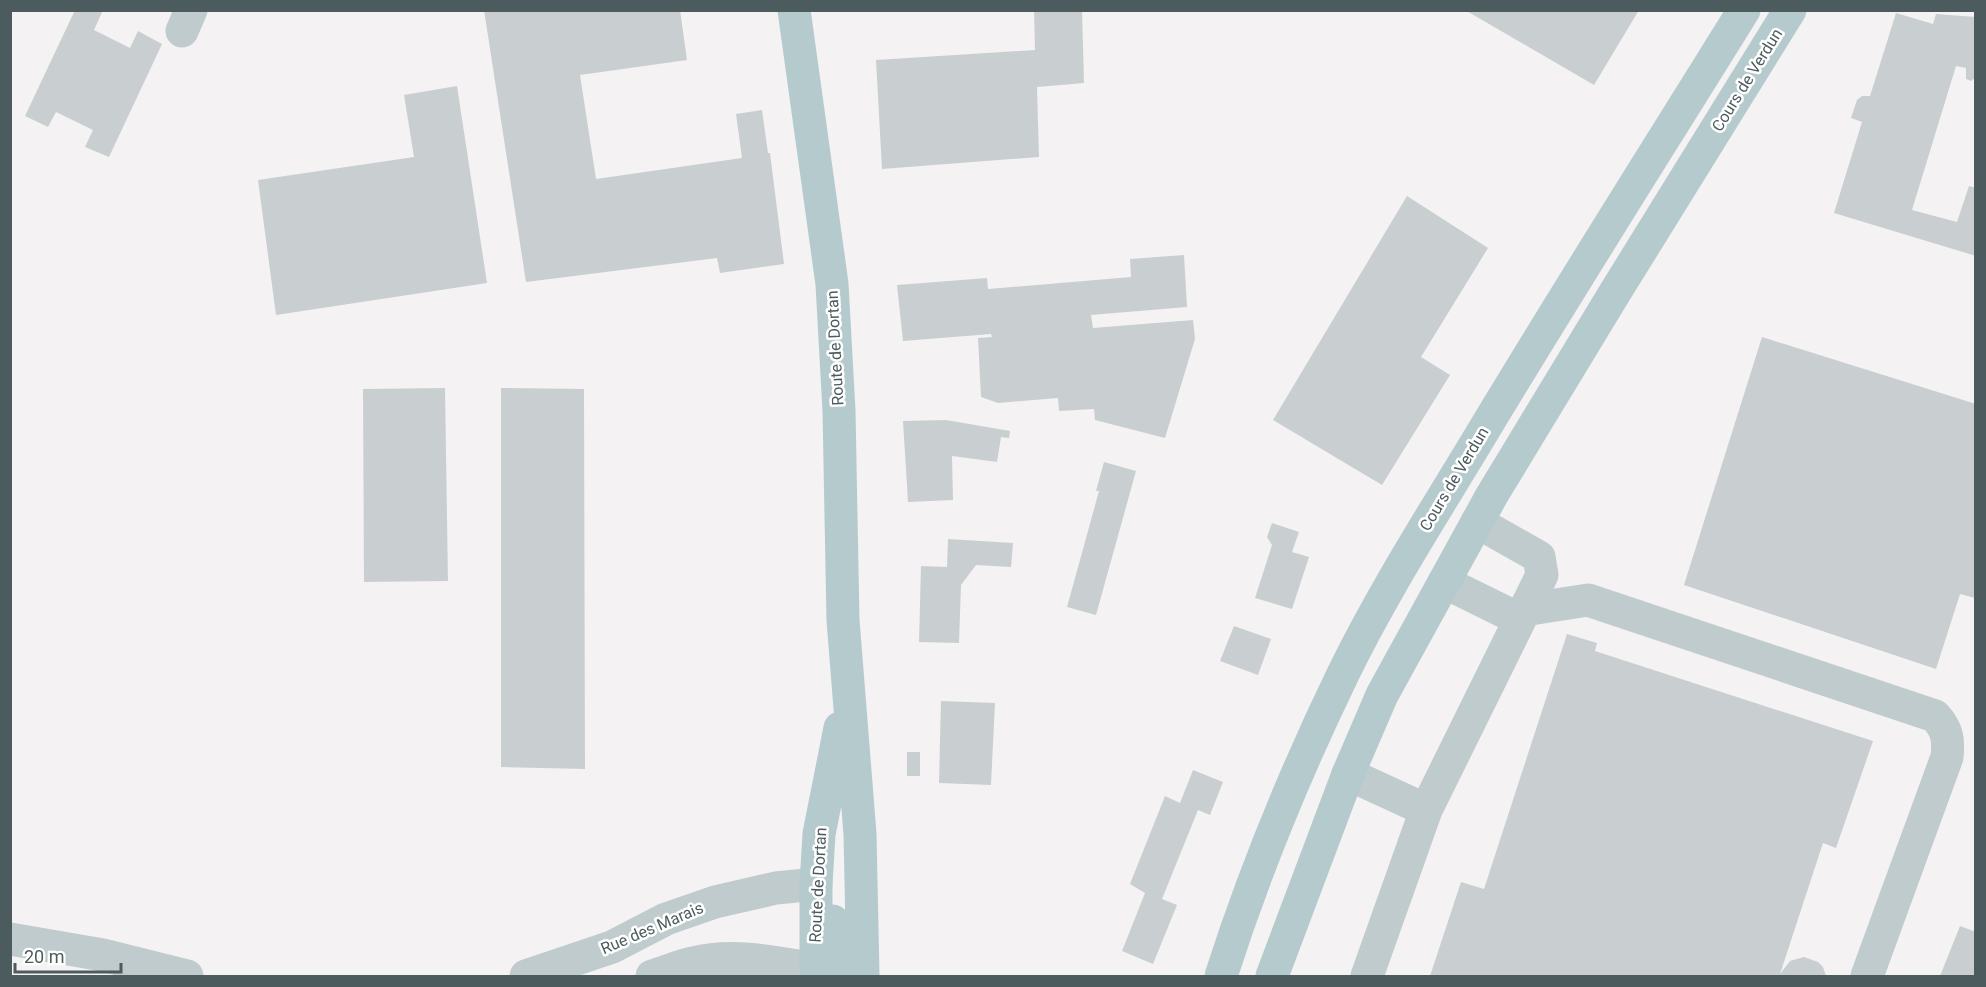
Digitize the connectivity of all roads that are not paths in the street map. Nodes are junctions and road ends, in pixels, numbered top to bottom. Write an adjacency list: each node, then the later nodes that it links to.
1 (794, 10): 11 (main road, Route de Dortan)
2 (1744, 10): 4 (main road, Cours de Verdun)
3 (1790, 10): 5 (main road, Cours de Verdun)
4 (1681, 112): 5 (main road); 6 (main road, Cours de Verdun)
5 (1614, 294): 8 (main road, Cours de Verdun)
6 (1504, 395): 7 (main road, Cours de Verdun); 8 (main road)
7 (1476, 443): 12 (main road); 23 (main road, Cours de Verdun)
8 (1485, 508): 9 (main road, Cours de Verdun); 10 (street)
9 (1444, 582): 10 (street); 12 (main road, Cours de Verdun)
10 (1521, 614): 13 (street); 26 (street)
11 (848, 688): 14 (main road, Route de Dortan); 22 (main road, Route de Dortan)
12 (1348, 774): 13 (street); 24 (main road, Cours de Verdun)
13 (1426, 810): 25 (street)
14 (816, 884): 16 (street, Rue des Marais); 17 (main road)
15 (10, 939): 18 (street)
16 (612, 948): 19 (street, Rue des Marais); 20 (street)
17 (823, 974): 21 (street)
18 (187, 976)
19 (526, 976)
20 (569, 976)
21 (652, 976)
22 (863, 976)
23 (1221, 976)
24 (1272, 976)
25 (1366, 976)
26 (1867, 976)

